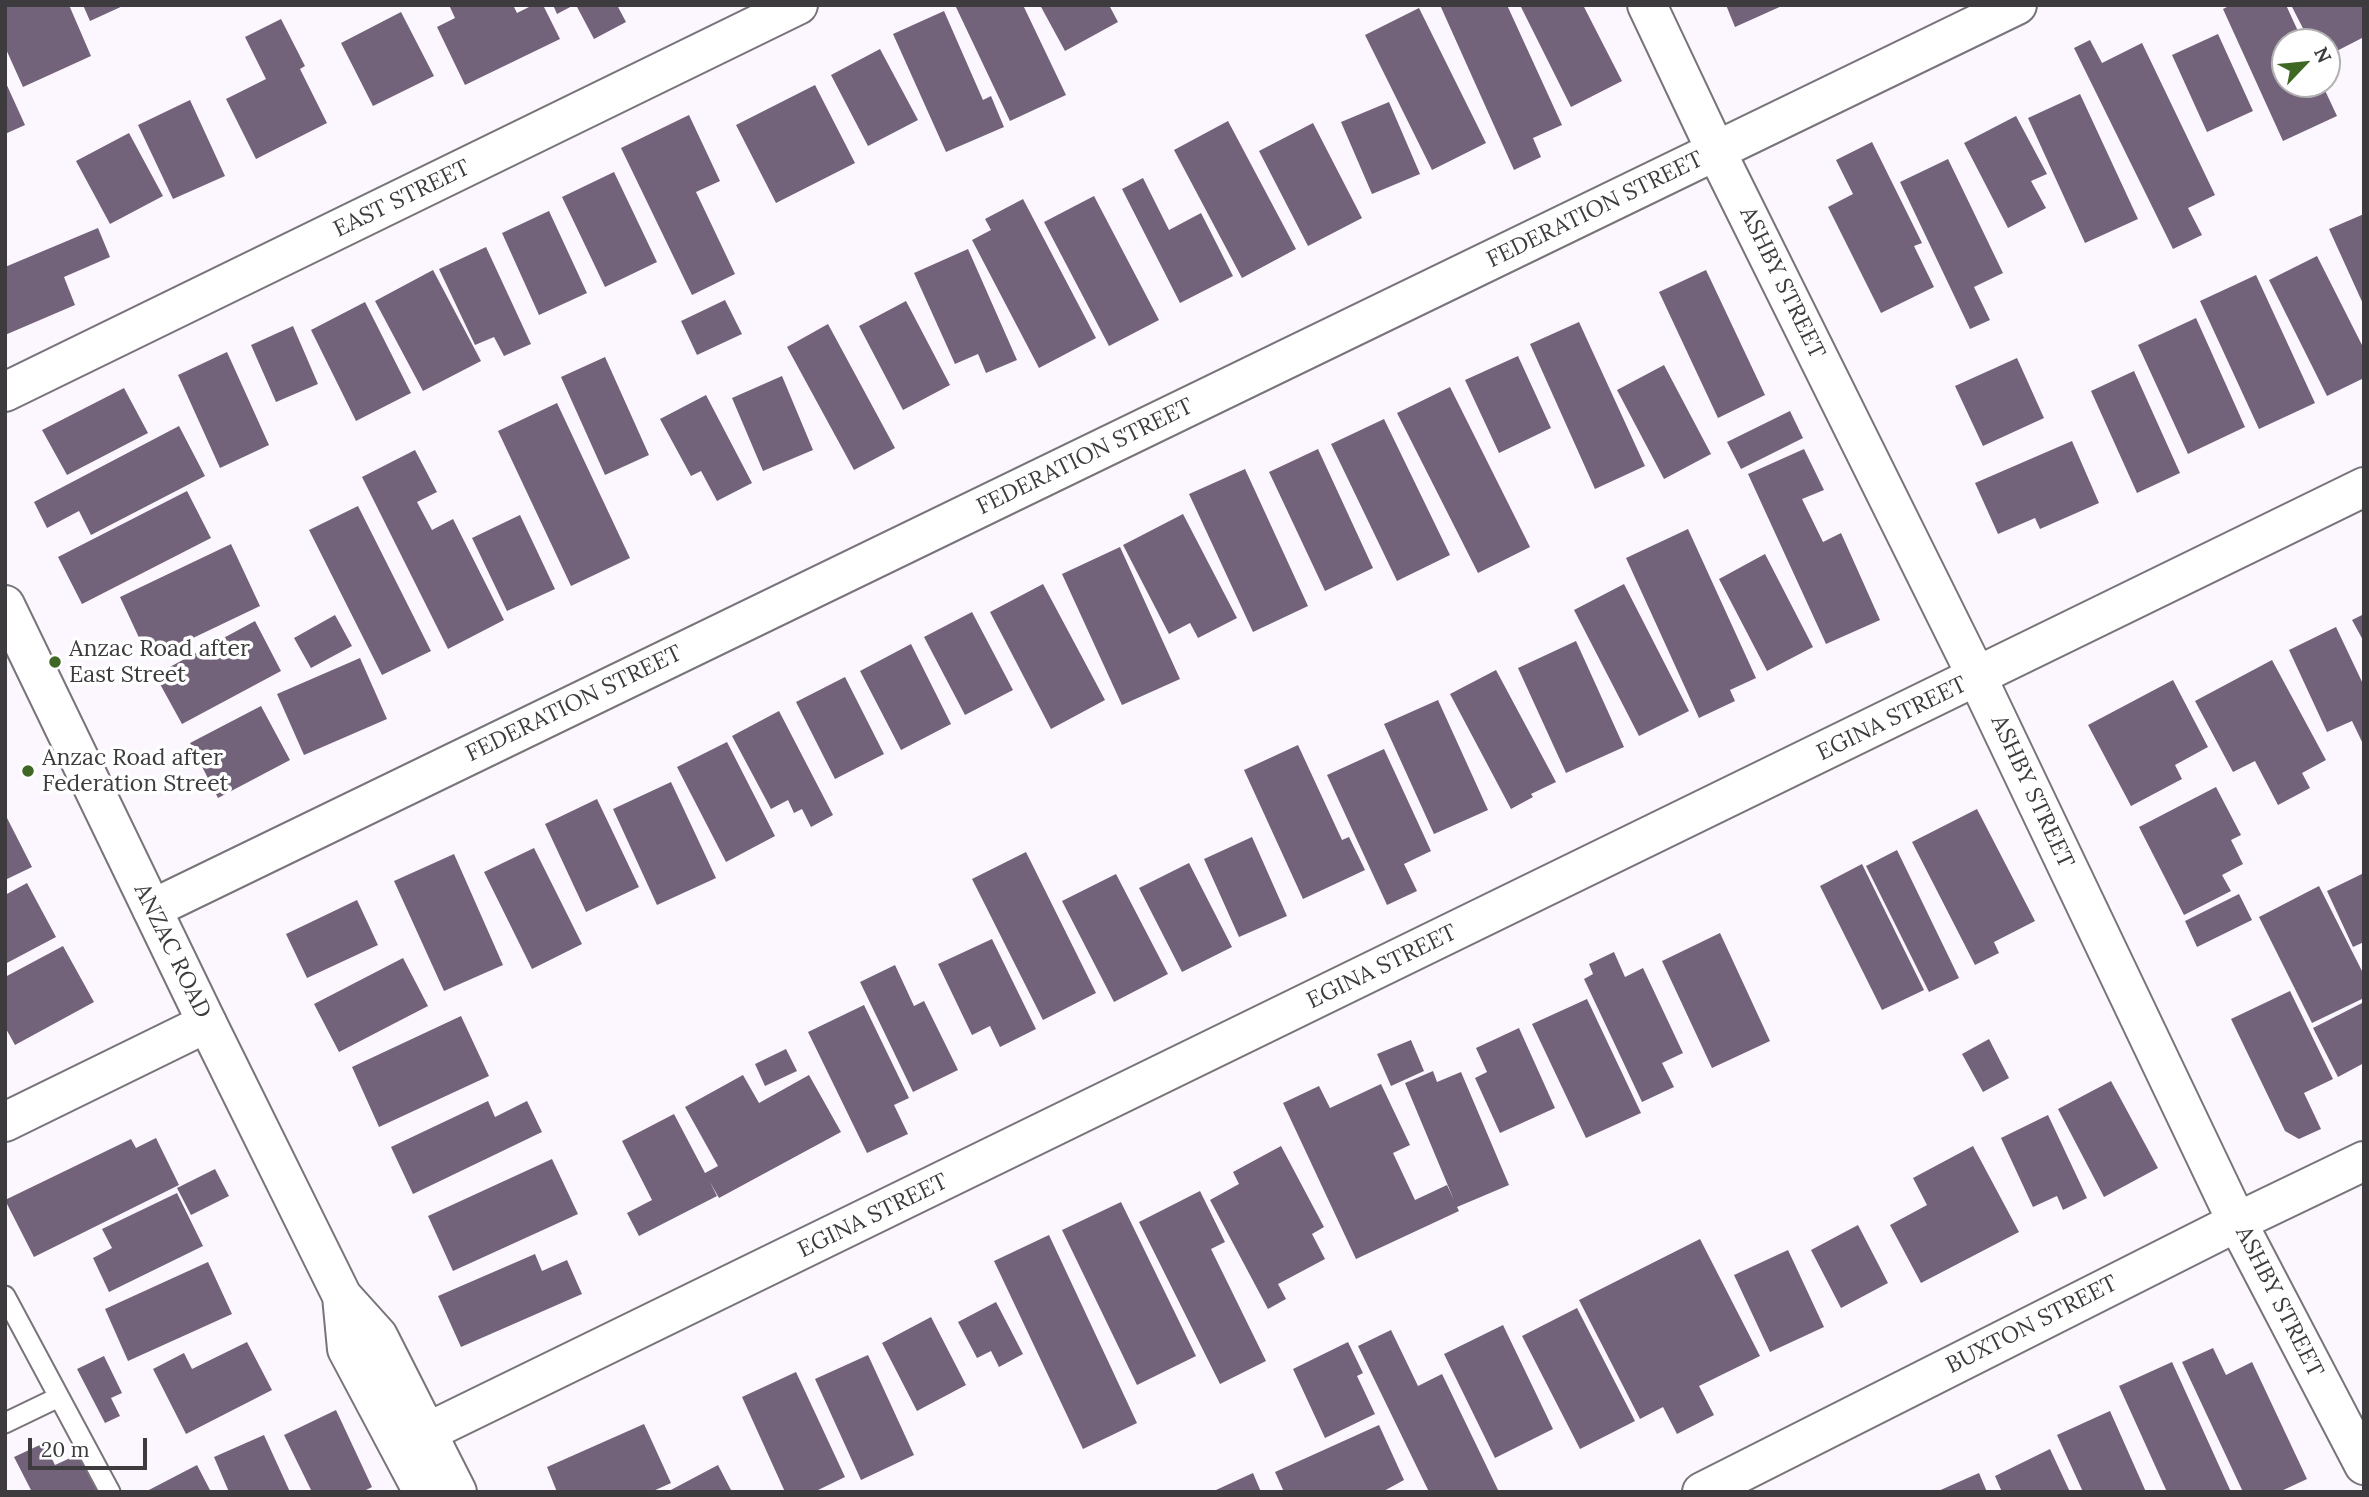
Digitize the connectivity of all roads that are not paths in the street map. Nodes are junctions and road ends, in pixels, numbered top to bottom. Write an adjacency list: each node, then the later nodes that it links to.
1 (798, 5): 5 (street, EAST STREET)
2 (1647, 5): 4 (street, ASHBY STREET)
3 (2017, 5): 4 (street, FEDERATION STREET)
4 (1716, 151): 8 (street, ASHBY STREET); 9 (street, FEDERATION STREET)
5 (5, 392)
6 (2364, 486): 8 (street, EGINA STREET)
7 (5, 605): 9 (street, ANZAC ROAD)
8 (1978, 677): 13 (street, ASHBY STREET); 17 (street, EGINA STREET)
9 (152, 909): 10 (street, ANZAC ROAD)
10 (206, 1023): 11 (street); 17 (street, ANZAC ROAD)
11 (5, 1122)
12 (2364, 1161): 13 (street, BUXTON STREET)
13 (2237, 1222): 18 (street, ASHBY STREET); 22 (street, BUXTON STREET)
14 (5, 1296): 15 (lane)
15 (59, 1397): 16 (lane); 19 (lane)
16 (5, 1423)
17 (414, 1440): 20 (street, ANZAC ROAD); 21 (street, ANZAC ROAD)
18 (2364, 1465)
19 (110, 1492)
20 (423, 1492)
21 (457, 1492)
22 (1702, 1492)

